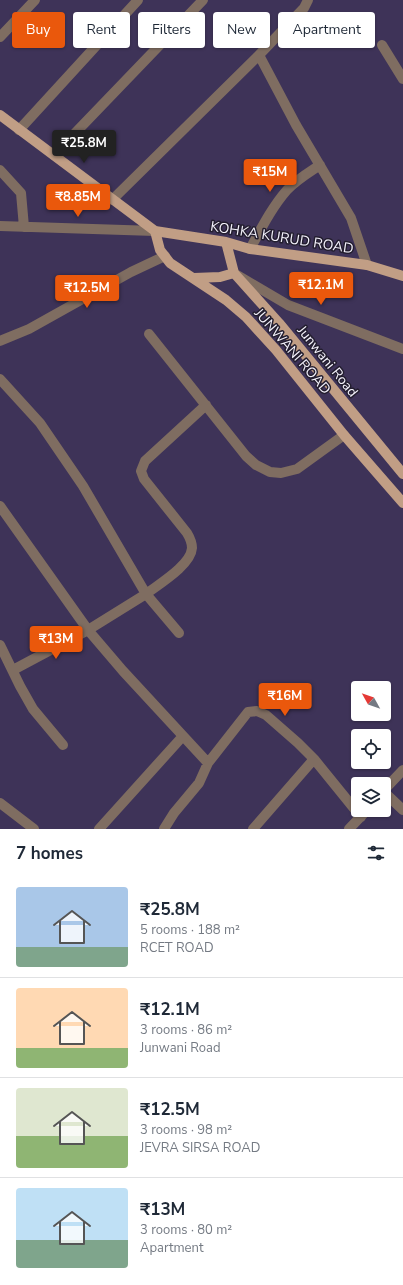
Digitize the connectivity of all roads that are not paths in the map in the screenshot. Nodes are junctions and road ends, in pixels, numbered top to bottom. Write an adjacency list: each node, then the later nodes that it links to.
1 (35, 0): 5 (street)
2 (138, 0): 10 (street)
3 (203, 0): 11 (street)
4 (308, 0): 7 (street)
5 (0, 37)
6 (382, 46): 8 (street)
7 (259, 55): 12 (street); 14 (street)
8 (403, 79)
9 (0, 115): 10 (main road)
10 (19, 130): 11 (main road)
11 (54, 155): 14 (main road)
12 (320, 165): 19 (street); 21 (street)
13 (0, 170): 16 (street)
14 (112, 200): 17 (main road)
15 (0, 226): 16 (street)
16 (24, 227): 17 (street)
17 (155, 231): 18 (main road, KOHKA KURUD ROAD); 20 (main road, JUNWANI ROAD)
18 (226, 242): 19 (main road, KOHKA KURUD ROAD); 22 (main road, Junwani Road)
19 (250, 249): 21 (main road, KOHKA KURUD ROAD)
20 (165, 256): 24 (main road, JUNWANI ROAD); 26 (street)
21 (367, 265): 23 (main road, KOHKA KURUD ROAD)
22 (234, 273): 24 (main road); 27 (street); 31 (main road, Junwani Road)
23 (403, 276)
24 (194, 278): 30 (main road, JUNWANI ROAD)
25 (148, 334): 29 (street)
26 (0, 341)
27 (403, 349)
28 (0, 379): 34 (street)
29 (206, 405): 30 (street); 34 (street)
30 (344, 435): 32 (main road, JUNWANI ROAD)
31 (403, 474)
32 (403, 503)
33 (0, 506): 35 (street)
34 (146, 594): 35 (street); 36 (street)
35 (88, 630): 38 (street); 39 (street)
36 (179, 633)
37 (0, 645): 38 (street)
38 (12, 670): 40 (street)
39 (183, 736): 42 (street); 51 (street)
40 (64, 745)
41 (314, 759): 42 (street); 46 (street); 53 (street)
42 (208, 763): 52 (street)
43 (403, 770): 44 (street)
44 (391, 783)
45 (391, 798): 48 (street)
46 (351, 800)
47 (0, 803): 50 (street)
48 (403, 810)
49 (361, 817): 54 (street)
50 (34, 829)
51 (98, 829)
52 (164, 829)
53 (254, 829)
54 (349, 829)

